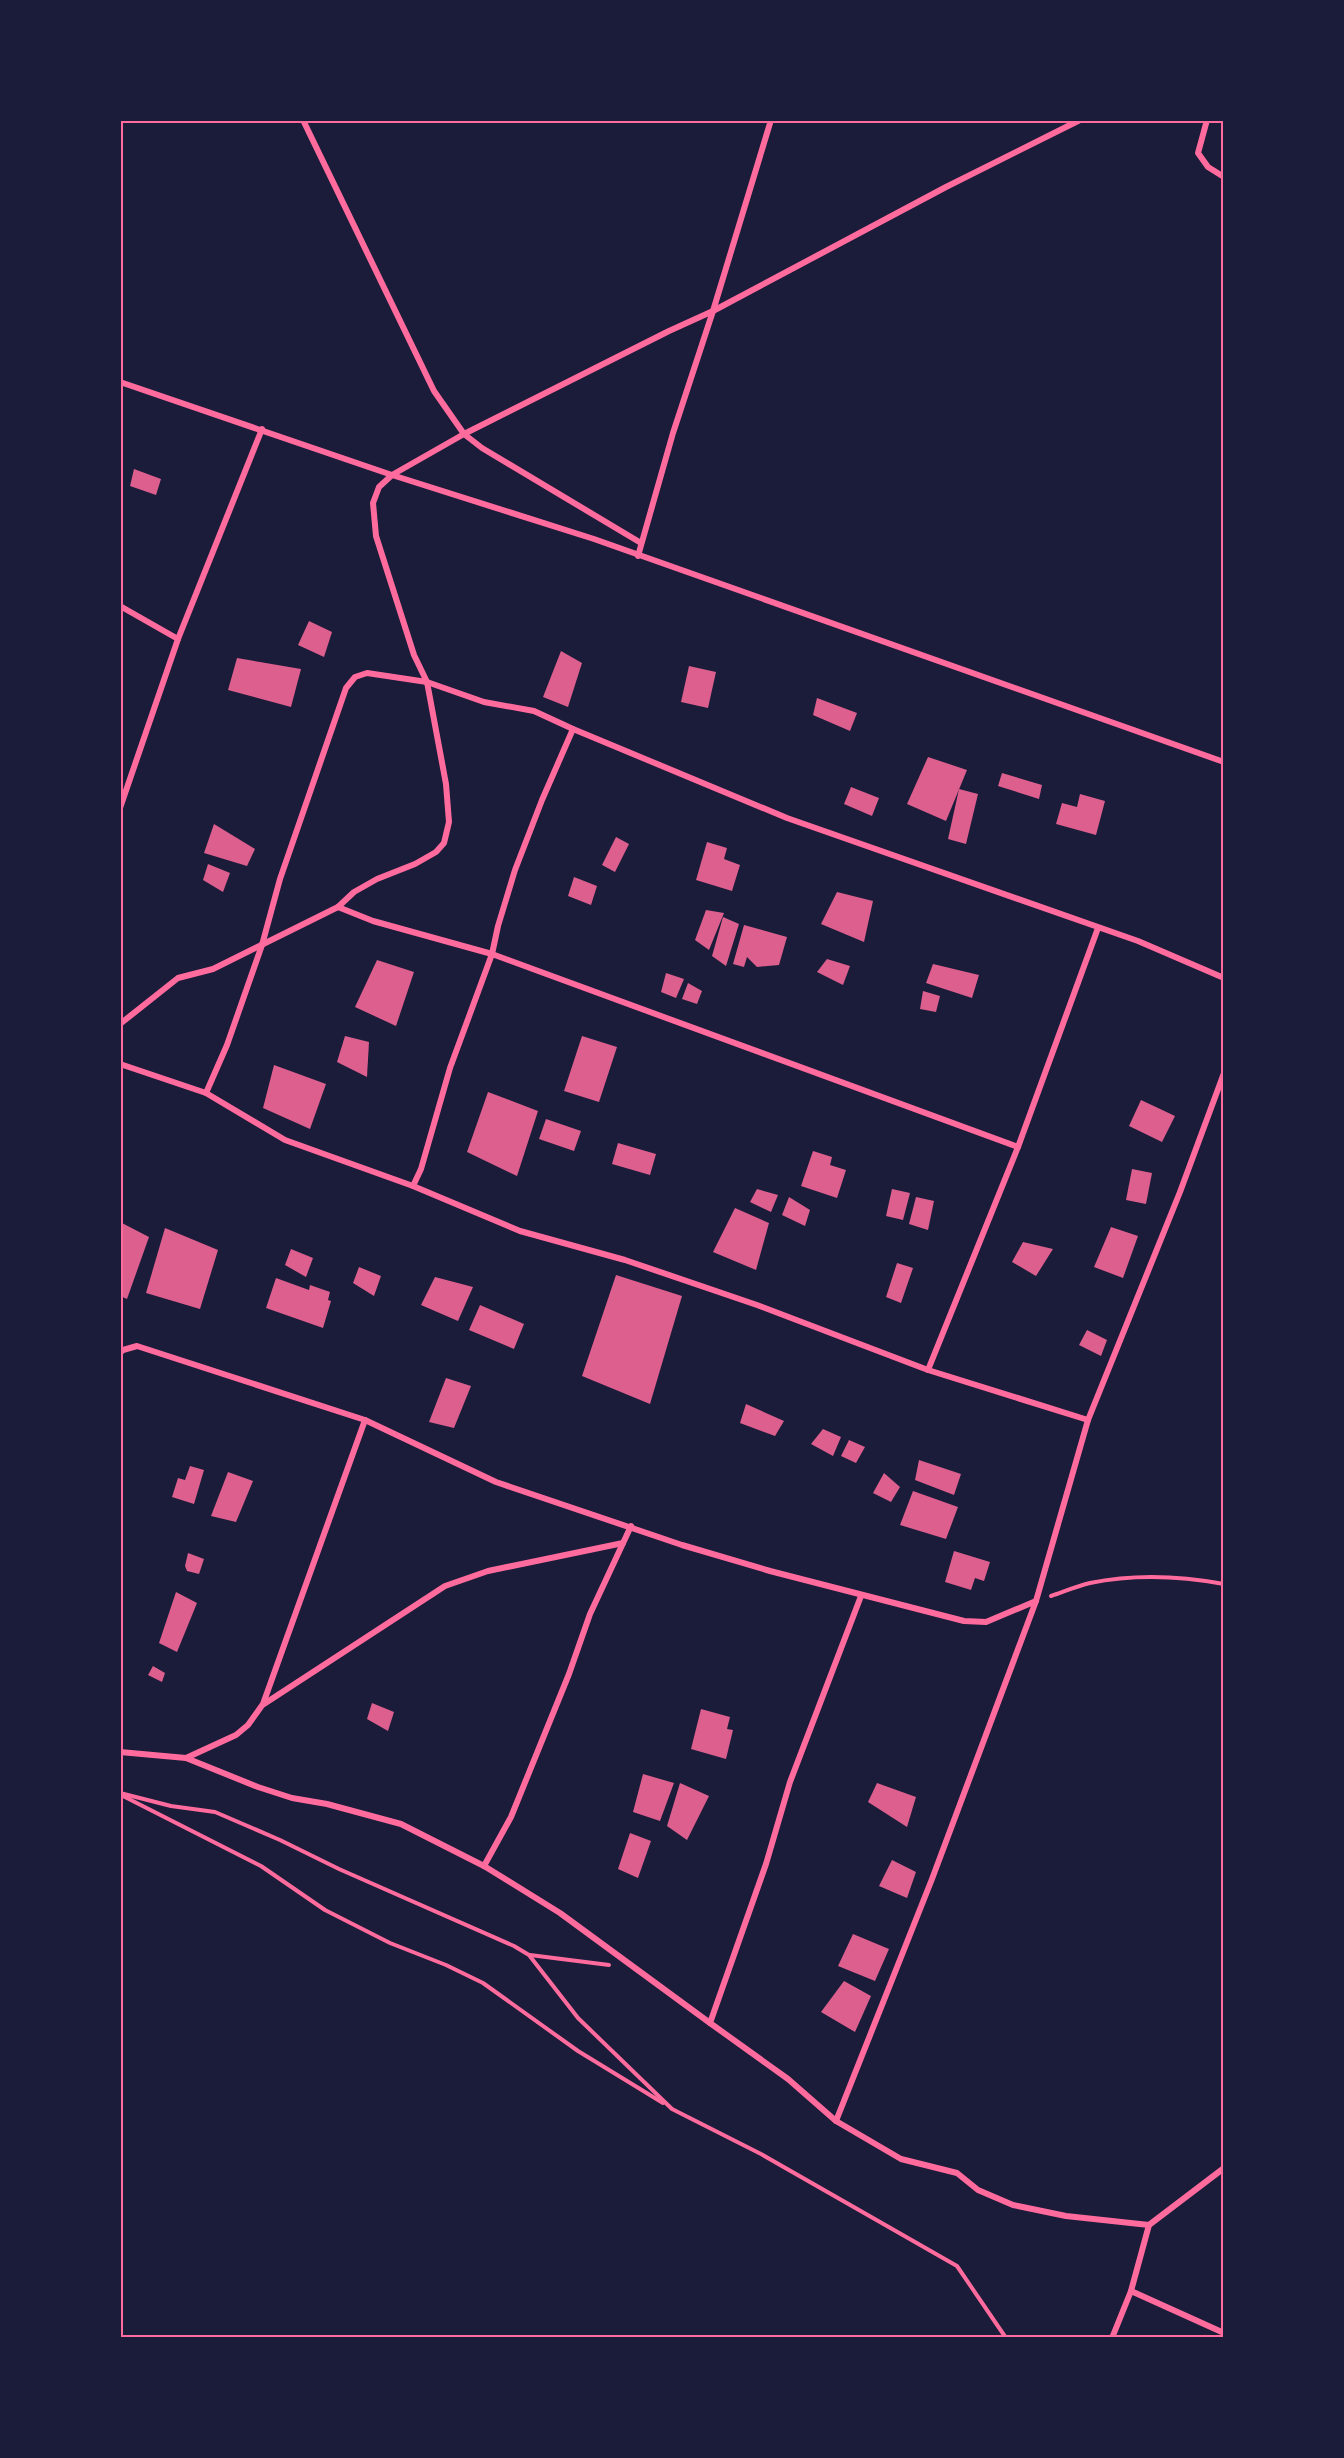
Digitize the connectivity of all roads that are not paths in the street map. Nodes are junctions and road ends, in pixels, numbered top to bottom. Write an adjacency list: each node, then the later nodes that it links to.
1 (303, 120): 9 (street)
2 (771, 120): 6 (street)
3 (1080, 120): 6 (street)
4 (1207, 120): 5 (street)
5 (1224, 177)
6 (713, 311): 9 (street); 11 (street)
7 (120, 382): 8 (street)
8 (262, 429): 10 (street); 14 (street)
9 (464, 434): 10 (street); 11 (street)
10 (392, 474): 12 (street); 15 (street)
11 (641, 543): 12 (street)
12 (638, 556): 17 (street)
13 (120, 606): 14 (street)
14 (178, 639): 18 (street)
15 (426, 682): 16 (street); 19 (street); 21 (street)
16 (573, 729): 20 (street); 22 (street)
17 (1224, 762)
18 (120, 808)
19 (338, 906): 21 (street); 22 (street)
20 (1098, 928): 23 (street); 28 (street)
21 (262, 945): 24 (street); 27 (street)
22 (492, 954): 28 (street); 29 (street)
23 (1224, 978)
24 (120, 1024)
25 (120, 1064): 27 (street)
26 (1224, 1073): 33 (street)
27 (206, 1093): 29 (street)
28 (1018, 1147): 31 (street)
29 (412, 1186): 31 (street)
30 (120, 1353): 32 (street)
31 (928, 1370): 33 (street)
32 (364, 1420): 34 (street); 38 (street)
33 (1088, 1420): 37 (street)
34 (631, 1526): 35 (street); 36 (street)
35 (623, 1543): 38 (street); 41 (street)
36 (861, 1596): 37 (street); 42 (street)
37 (1036, 1600): 43 (street)
38 (263, 1704): 40 (street)
39 (120, 1752): 40 (street)
40 (186, 1758): 41 (street)
41 (484, 1866): 42 (street)
42 (710, 2023): 43 (street)
43 (836, 2121): 45 (street)
44 (1224, 2168): 45 (street)
45 (1149, 2225): 46 (street)
46 (1131, 2291): 47 (street); 48 (street)
47 (1224, 2333)
48 (1112, 2338)

